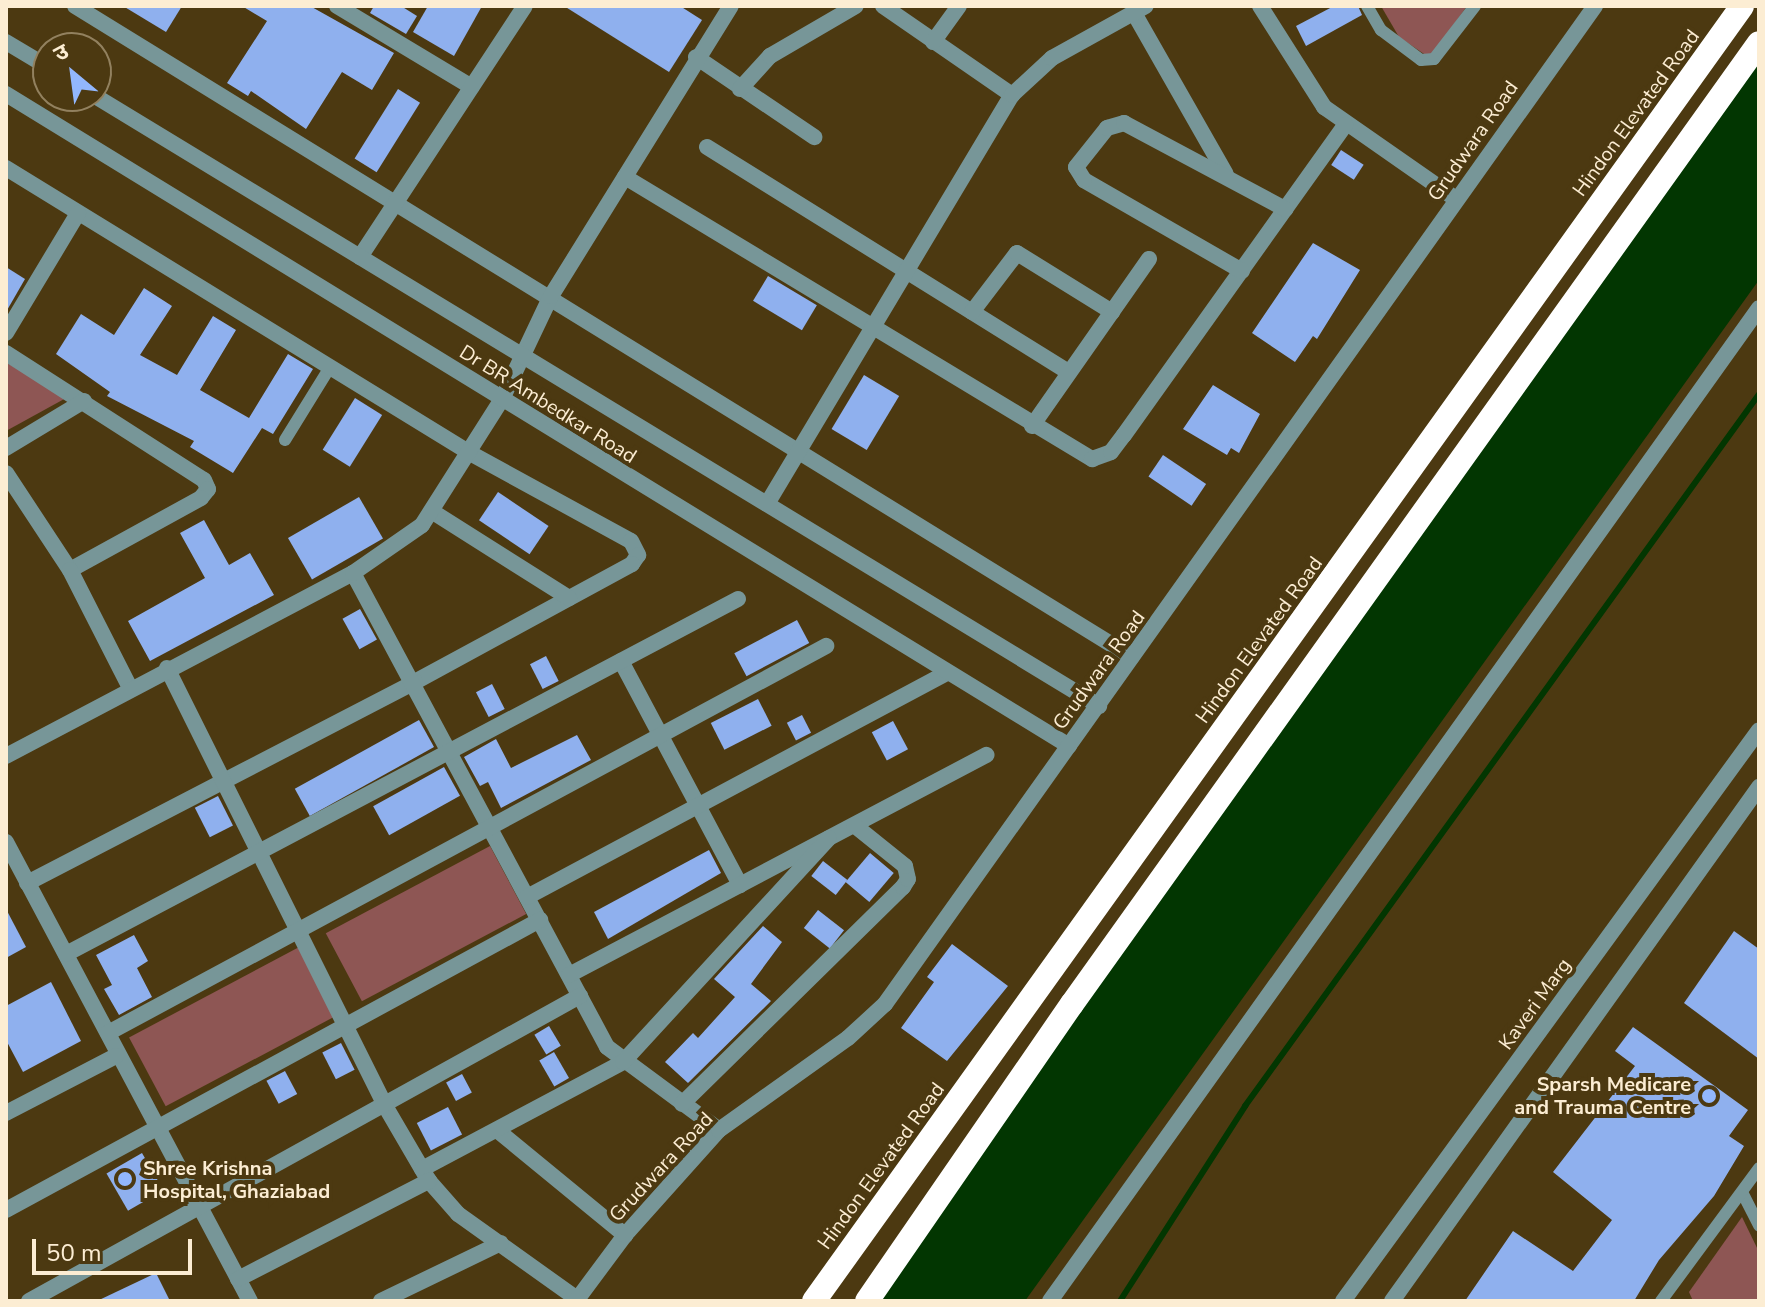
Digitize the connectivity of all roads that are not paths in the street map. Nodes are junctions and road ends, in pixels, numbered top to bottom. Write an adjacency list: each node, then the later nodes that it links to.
1 (75, 6): 32 (street)
2 (337, 6): 14 (street)
3 (525, 6): 20 (street)
4 (731, 6): 19 (street)
5 (856, 6): 21 (street)
6 (883, 6): 16 (street)
7 (959, 6): 16 (street)
8 (1260, 6): 25 (street)
9 (1367, 6): 10 (lane)
10 (1475, 6)
11 (1595, 6): 31 (street, Grudwara Road)
12 (1742, 6): 117 (highway, Hindon Elevated Road)
13 (1140, 9): 23 (street); 29 (street)
14 (355, 11): 20 (street)
15 (6, 42): 18 (street)
16 (933, 42): 23 (street)
17 (1759, 43): 118 (highway)
18 (32, 57)
19 (696, 57): 21 (street); 30 (street)
20 (472, 87): 32 (street)
21 (740, 89): 26 (street)
22 (6, 94): 49 (street, Dr BR Ambedkar Road)
23 (1012, 95): 37 (street)
24 (112, 106): 35 (street, Dr BR Ambedkar Road)
25 (1345, 125): 31 (street); 33 (street)
26 (814, 137)
27 (707, 147): 37 (street)
28 (6, 168): 34 (street)
29 (1226, 174): 33 (street); 38 (street)
30 (625, 177): 39 (street); 43 (street)
31 (1456, 199): 64 (street, Grudwara Road)
32 (397, 200): 35 (street); 39 (street)
33 (1285, 209): 38 (street)
34 (78, 213): 44 (street); 47 (street)
35 (360, 257): 46 (street, Dr BR Ambedkar Road)
36 (1149, 259): 42 (street)
37 (906, 271): 41 (street); 43 (street)
38 (1242, 271): 51 (street)
39 (551, 296): 46 (street); 54 (street)
40 (1759, 308): 119 (street)
41 (972, 312): 42 (street); 48 (street)
42 (1112, 312): 48 (street)
43 (872, 329): 51 (street); 54 (street)
44 (6, 333)
45 (6, 353): 50 (street)
46 (525, 357): 49 (street); 57 (street, Dr BR Ambedkar Road)
47 (330, 367): 52 (lane); 55 (street)
48 (1068, 372): 51 (street)
49 (502, 399): 55 (street); 67 (street, Dr BR Ambedkar Road)
50 (84, 401): 53 (street); 59 (street)
51 (1032, 426)
52 (285, 440)
53 (6, 448)
54 (799, 451): 57 (street); 64 (street)
55 (470, 453): 58 (street); 61 (street)
56 (6, 473): 59 (street)
57 (767, 504): 70 (street, Dr BR Ambedkar Road)
58 (433, 512): 60 (street); 61 (street)
59 (70, 570): 69 (street)
60 (353, 573): 66 (street); 68 (street)
61 (569, 598): 68 (street)
62 (738, 599): 65 (street)
63 (826, 646): 72 (street)
64 (1132, 657): 70 (street, Grudwara Road)
65 (621, 661): 72 (street); 74 (street)
66 (167, 668): 69 (street); 77 (street)
67 (948, 672): 73 (street, Dr BR Ambedkar Road); 79 (street)
68 (415, 682): 74 (street); 77 (street)
69 (130, 688): 76 (street)
70 (1099, 706): 73 (street, Grudwara Road)
71 (1759, 730): 120 (street, Kaveri Marg)
72 (661, 736): 79 (street); 81 (street)
73 (1069, 746): 102 (street, Grudwara Road)
74 (451, 751): 81 (street); 84 (street)
75 (987, 755): 80 (street)
76 (6, 756)
77 (223, 782): 84 (street); 85 (street)
78 (1759, 787): 121 (street)
79 (698, 806): 86 (street); 87 (street)
80 (854, 825): 82 (street); 98 (street)
81 (492, 828): 87 (street); 89 (street)
82 (829, 838): 86 (street); 96 (street)
83 (6, 842): 85 (street)
84 (260, 852): 89 (street); 90 (street)
85 (27, 883): 90 (street)
86 (740, 885): 91 (street)
87 (527, 897): 88 (street)
88 (540, 920): 91 (street); 93 (street)
89 (300, 931): 93 (street); 94 (street)
90 (66, 954): 94 (street)
91 (569, 975): 92 (street)
92 (580, 996): 96 (street); 97 (street)
93 (345, 1025): 97 (street); 100 (street)
94 (108, 1033): 95 (street)
95 (116, 1056): 99 (street); 100 (street)
96 (623, 1062): 98 (street); 101 (street)
97 (384, 1104): 104 (street); 106 (street)
98 (682, 1104): 102 (street)
99 (6, 1113)
100 (156, 1130): 106 (street); 107 (street)
101 (497, 1130): 104 (street); 109 (street)
102 (719, 1130): 109 (street, Grudwara Road)
103 (1759, 1168): 105 (lane)
104 (425, 1175): 110 (street); 111 (street)
105 (1742, 1192): 108 (lane); 112 (lane)
106 (199, 1206): 111 (street); 114 (street)
107 (6, 1210)
108 (1759, 1226)
109 (625, 1235): 113 (street, Grudwara Road)
110 (501, 1243): 113 (street); 116 (street)
111 (238, 1279): 115 (street)
112 (1672, 1286): 122 (lane); 123 (lane)
113 (576, 1300)
114 (29, 1301)
115 (250, 1301)
116 (381, 1301)
117 (814, 1301)
118 (867, 1301)
119 (1050, 1301)
120 (1343, 1301)
121 (1392, 1301)
122 (1661, 1301)
123 (1679, 1301)

